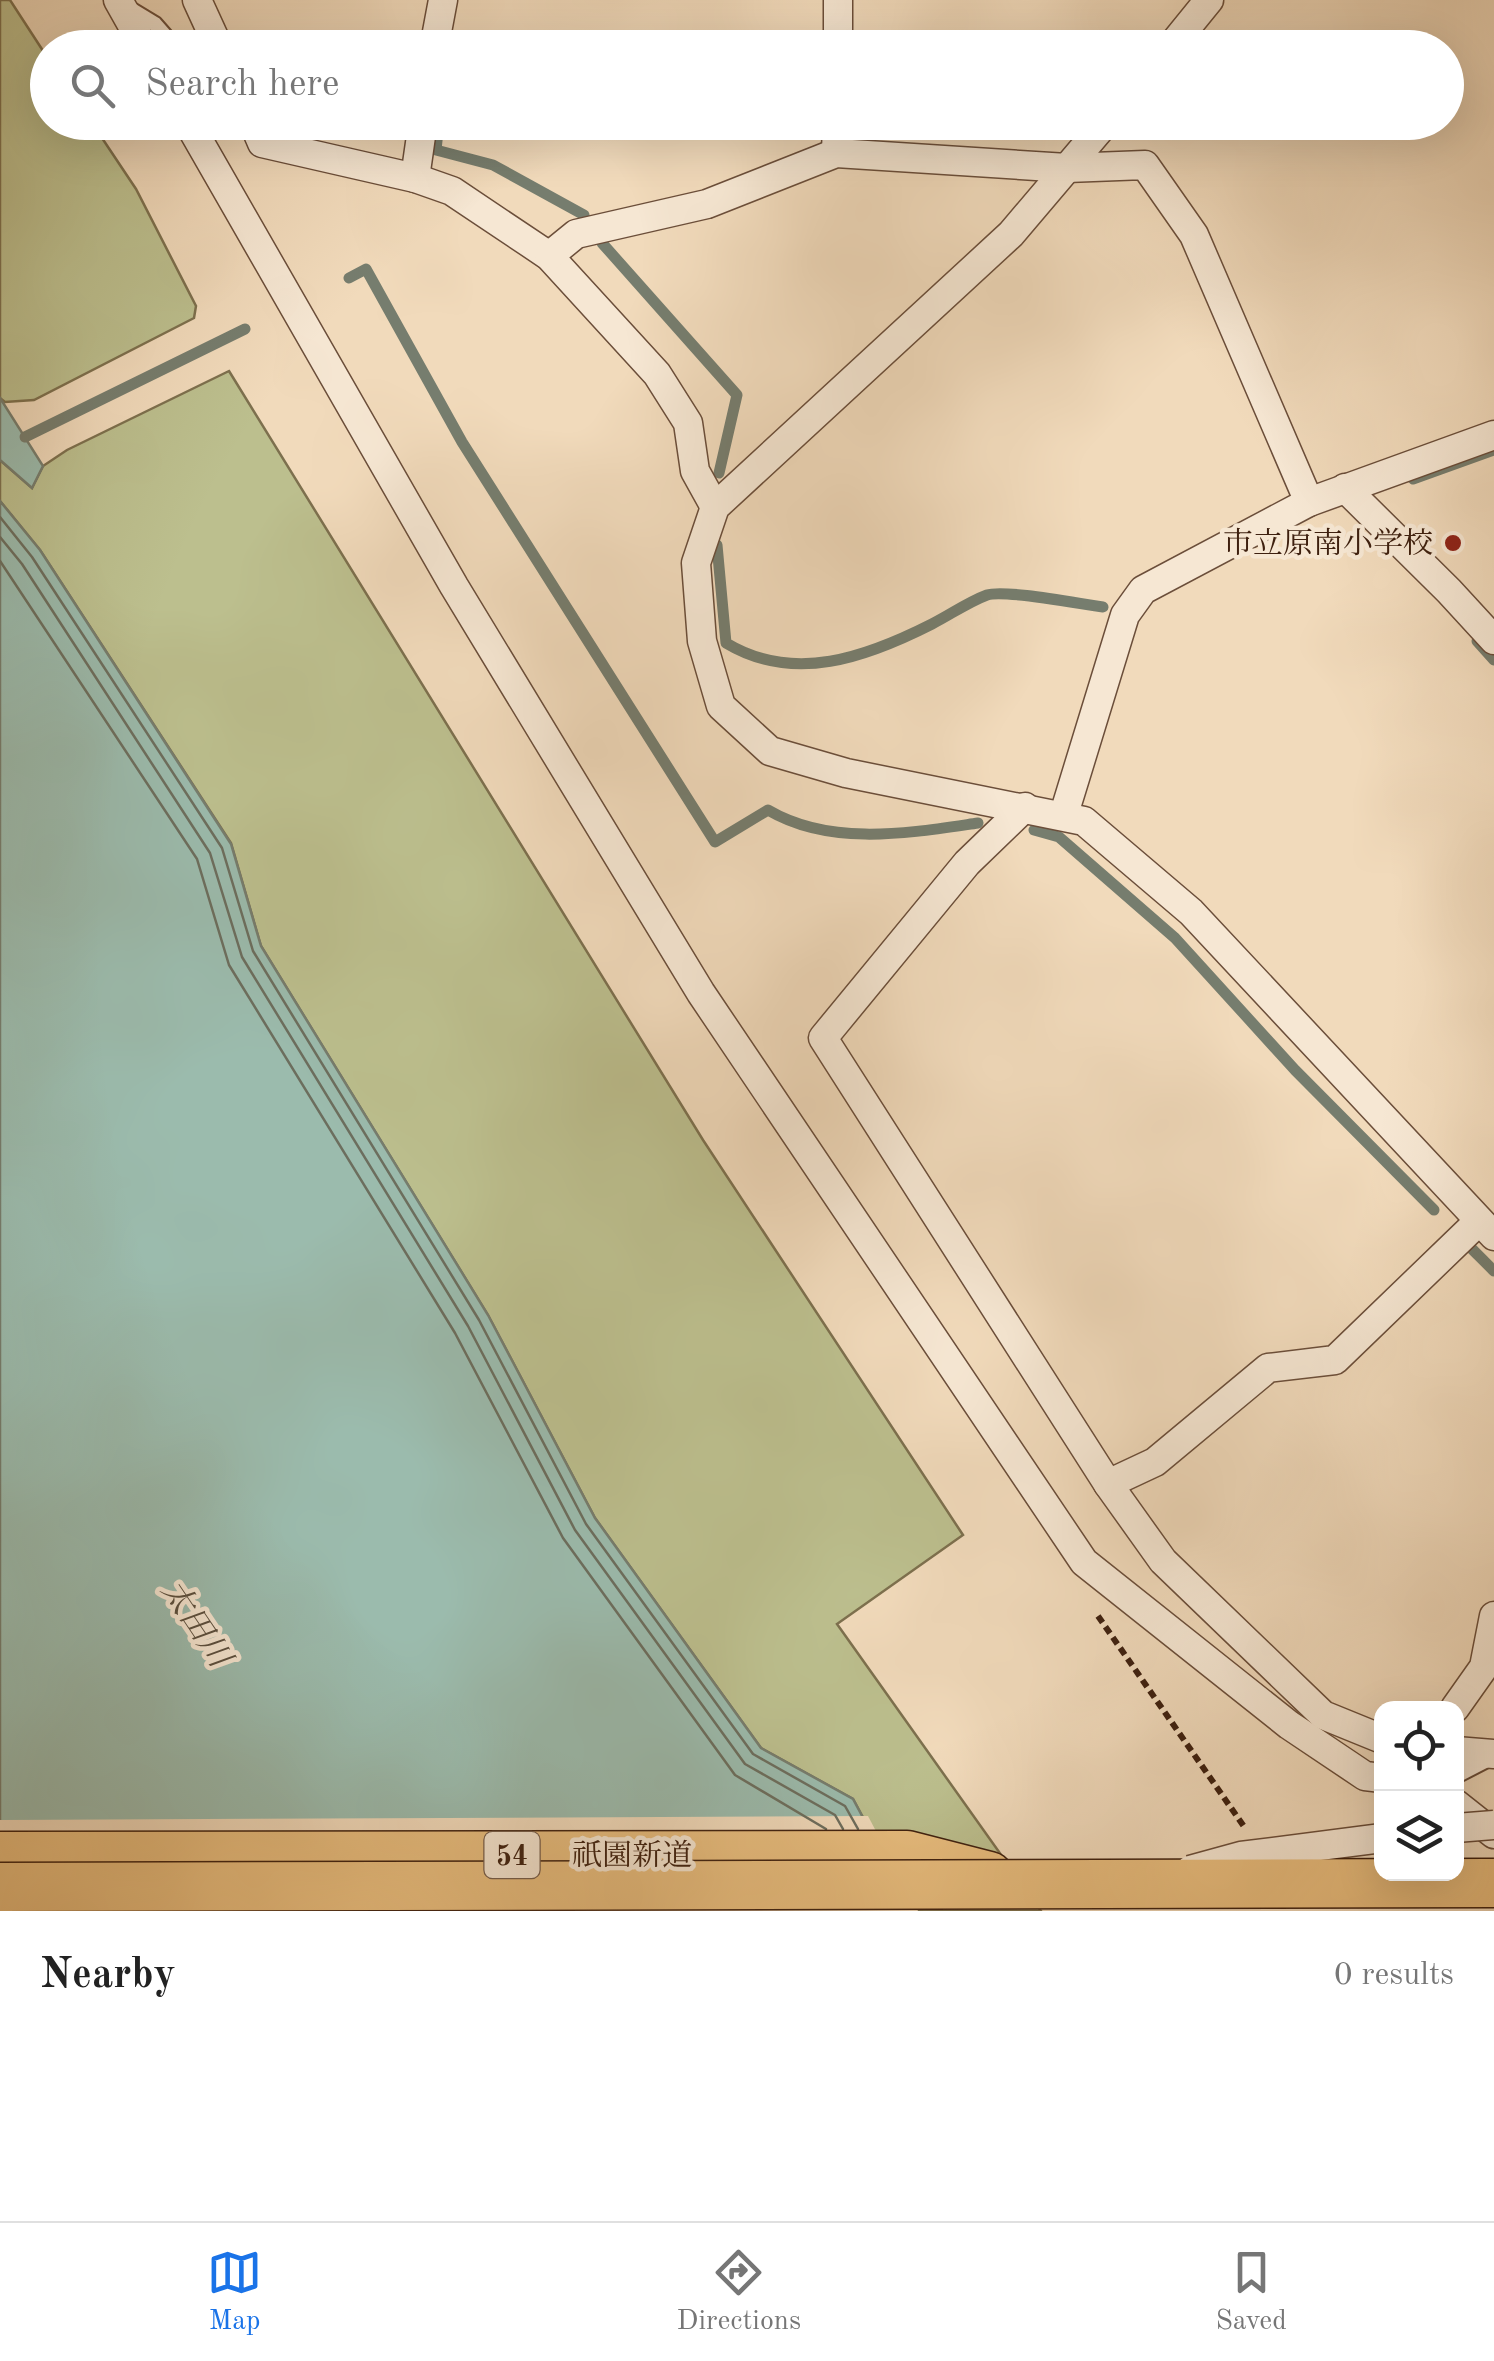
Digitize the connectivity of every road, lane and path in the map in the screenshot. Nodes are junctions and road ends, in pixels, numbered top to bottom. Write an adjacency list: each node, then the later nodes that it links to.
1 (197, 0): 8 (street)
2 (443, 0): 9 (street)
3 (838, 0): 10 (street)
4 (1209, 0): 11 (street)
5 (118, 1): 6 (street); 7 (lane)
6 (135, 30)
7 (160, 30)
8 (211, 30)
9 (437, 30)
10 (838, 30)
11 (1185, 30)
12 (198, 140): 37 (street)
13 (289, 140): 19 (street)
14 (420, 140): 19 (street)
15 (836, 140): 17 (street)
16 (1091, 140): 18 (street)
17 (836, 153): 18 (street); 20 (street)
18 (1068, 168): 23 (street); 24 (street)
19 (415, 178): 20 (street)
20 (549, 256): 24 (street)
21 (1494, 435): 22 (street)
22 (1345, 488): 23 (street); 25 (street)
23 (1309, 502): 27 (street)
24 (715, 507): 26 (street)
25 (1494, 640)
26 (1025, 807): 27 (street); 29 (street)
27 (1064, 814): 28 (street)
28 (1486, 1229): 29 (street)
29 (1108, 1484): 33 (street)
30 (1097, 1616): 41 (path)
31 (1494, 1616): 32 (street)
32 (1460, 1701)
33 (1374, 1736)
34 (1464, 1753): 35 (street)
35 (1494, 1755): 36 (lane)
36 (1464, 1772)
37 (1374, 1777)
38 (1464, 1810): 42 (street)
39 (1494, 1825): 40 (street, bridge)
40 (1464, 1827)
41 (1246, 1829)
42 (1494, 1834)
43 (1374, 1839): 46 (street, bridge)
44 (0, 1856): 45 (highway, 祇園新道 / 54, bridge)
45 (1020, 1884): 46 (highway, 祇園新道 / 54, bridge); 48 (highway, 祇園新道 / 54, bridge)
46 (1141, 1884): 47 (highway, 祇園新道 / 54, bridge)
47 (1494, 1884)
48 (0, 1887)

